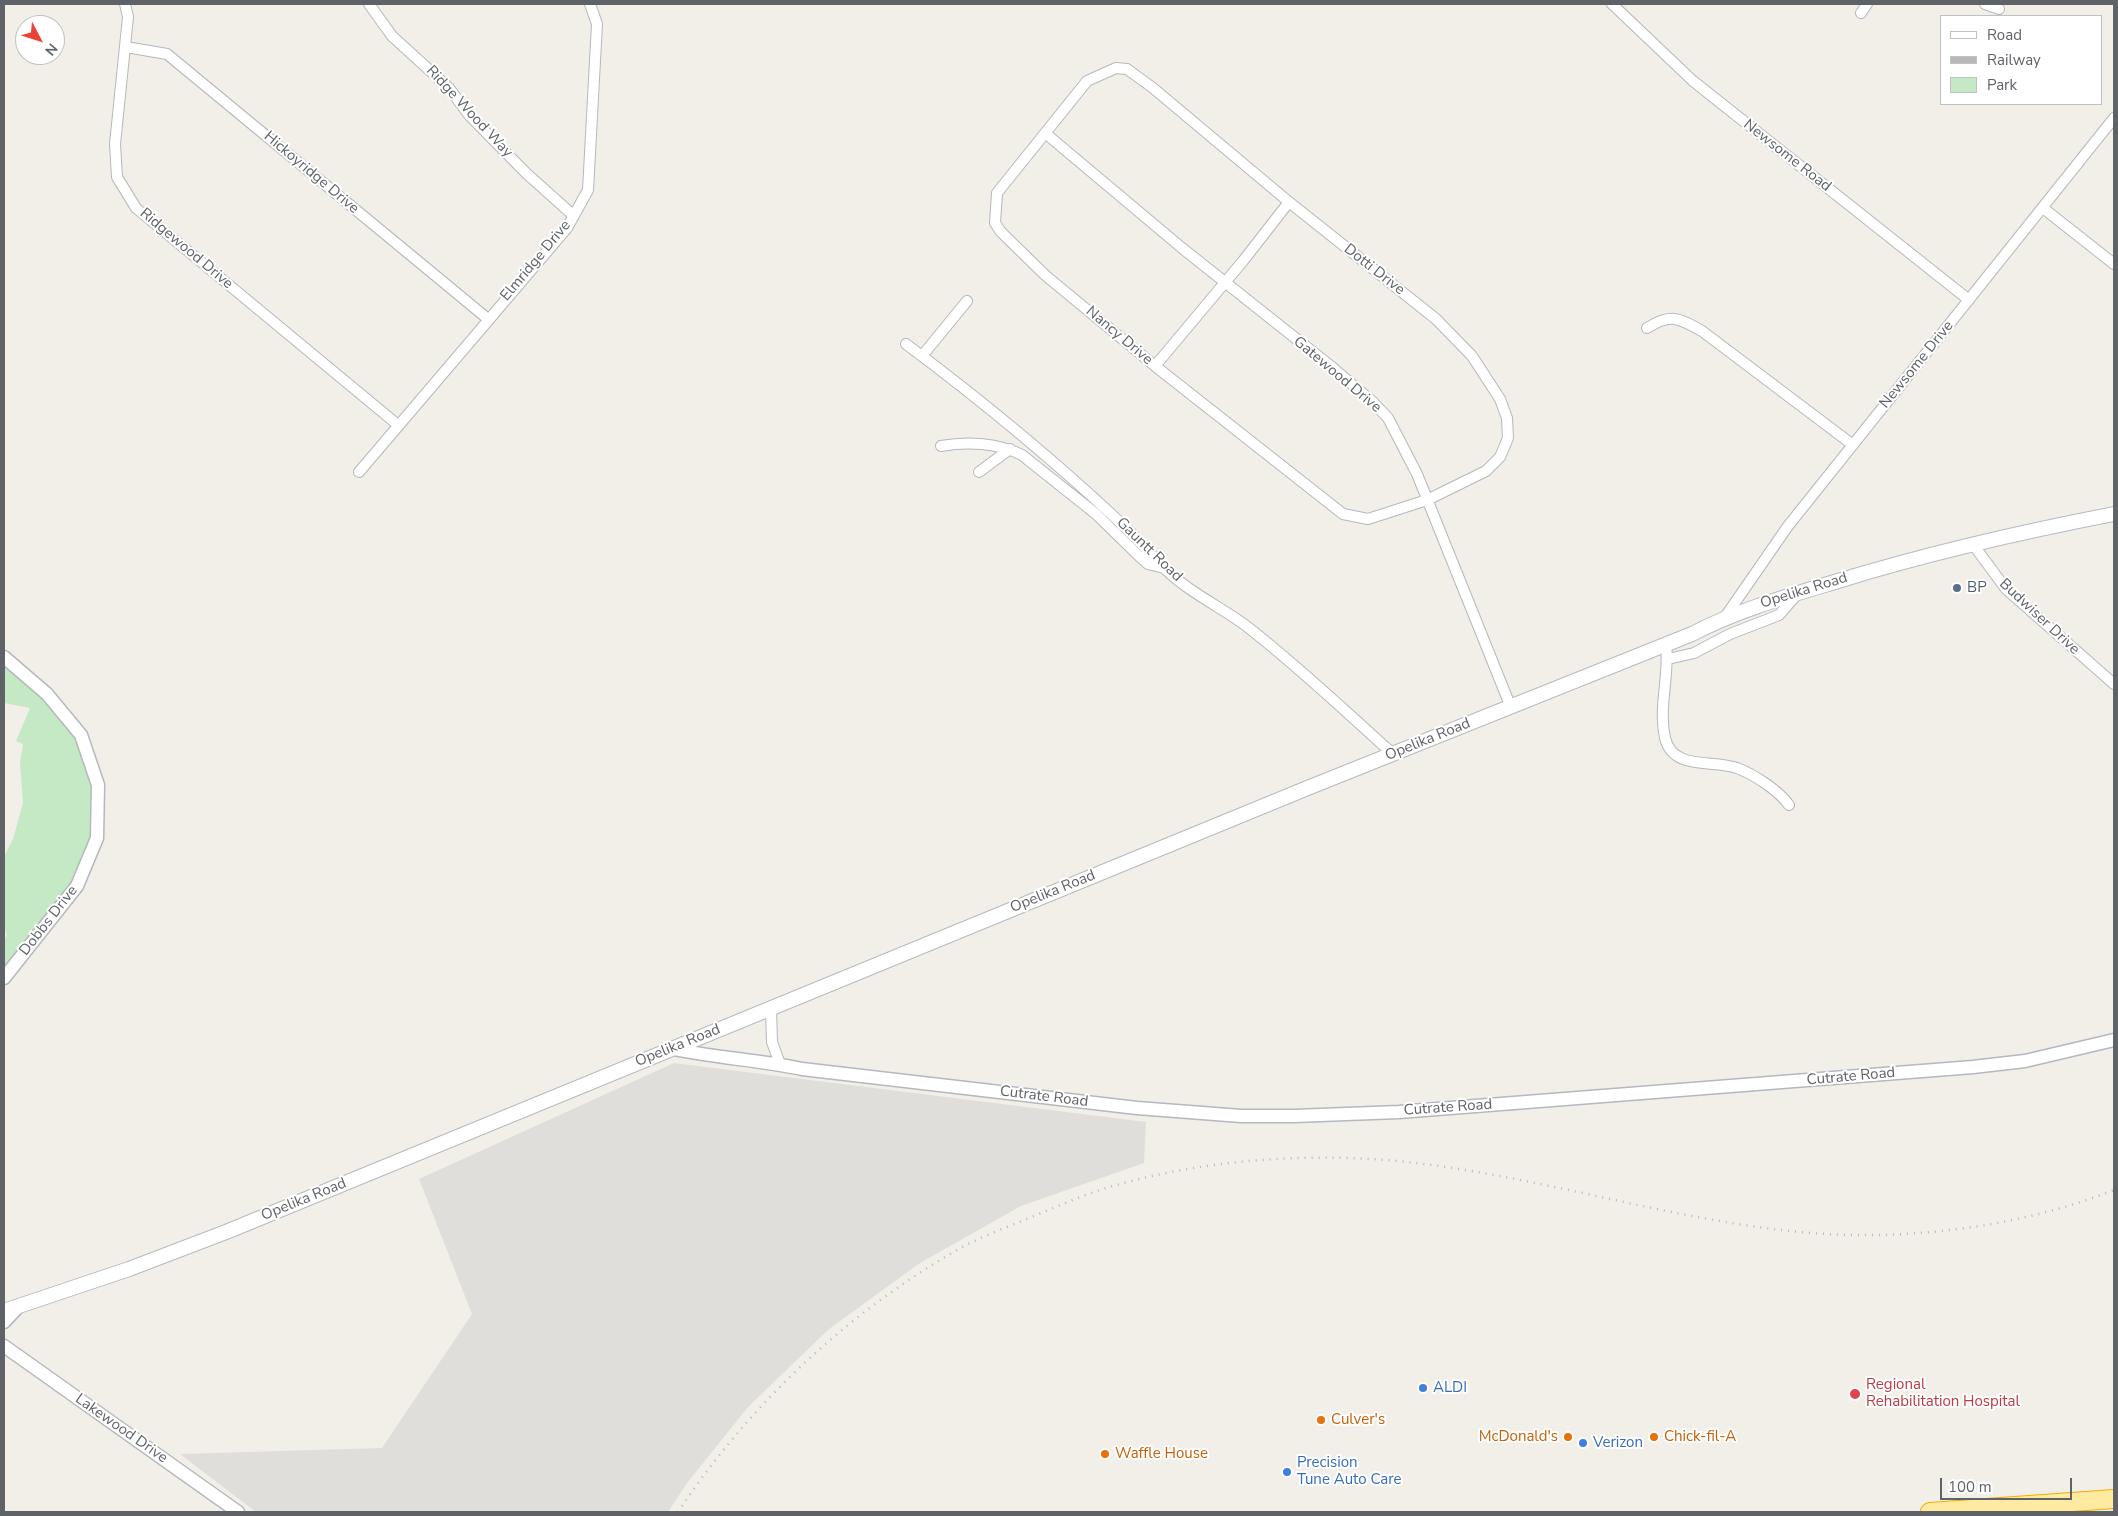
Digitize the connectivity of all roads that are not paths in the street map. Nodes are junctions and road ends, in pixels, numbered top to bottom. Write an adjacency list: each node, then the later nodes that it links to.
1 (125, 4): 9 (street, Ridgewood Drive)
2 (369, 4): 15 (street, Ridge Wood Way)
3 (590, 4): 15 (street, Elmridge Drive)
4 (1612, 4): 18 (street, Newsome Road)
5 (1867, 4): 8 (street)
6 (1985, 4): 7 (street)
7 (1998, 9)
8 (1861, 13)
9 (126, 47): 20 (street, Hickoyridge Drive); 25 (street, Ridgewood Drive)
10 (1116, 68): 12 (street, Nancy Drive); 13 (street, Dotti Drive)
11 (2114, 118): 14 (street, Newsome Drive)
12 (1045, 133): 17 (street, Gatewood Drive); 24 (street, Nancy Drive)
13 (1289, 202): 17 (street); 31 (street, Dotti Drive)
14 (2043, 208): 16 (street); 18 (street, Newsome Drive)
15 (574, 216): 20 (street, Elmridge Drive)
16 (2114, 264)
17 (1225, 282): 24 (street); 31 (street, Gatewood Drive)
18 (1969, 300): 26 (street, Newsome Drive)
19 (967, 301): 23 (street)
20 (488, 319): 25 (street, Elmridge Drive)
21 (1647, 328): 26 (street)
22 (906, 344): 23 (street, Gauntt Road)
23 (922, 356): 34 (street, Gauntt Road)
24 (1155, 366): 31 (street, Nancy Drive)
25 (398, 425): 29 (street, Elmridge Drive)
26 (1853, 445): 36 (street, Newsome Drive)
27 (941, 446): 28 (street)
28 (1010, 449): 30 (street); 34 (street)
29 (359, 472)
30 (979, 472)
31 (1427, 500): 41 (street, Gatewood Drive)
32 (2114, 514): 33 (main road, Opelika Road)
33 (1972, 543): 35 (main road, Opelika Road); 40 (street, Budwiser Drive)
34 (1165, 569): 42 (street, Gauntt Road)
35 (1799, 592): 36 (main road, Opelika Road); 39 (street)
36 (1725, 617): 37 (main road, Opelika Road)
37 (1666, 643): 39 (street); 41 (main road, Opelika Road)
38 (4, 657): 44 (street, Dobbs Drive)
39 (1668, 659): 43 (street)
40 (2114, 684)
41 (1510, 706): 42 (main road, Opelika Road)
42 (1393, 754): 45 (main road, Opelika Road)
43 (1789, 805)
44 (4, 978)
45 (771, 1008): 47 (main road, Opelika Road); 48 (street)
46 (2114, 1040): 48 (street, Cutrate Road)
47 (674, 1049): 48 (street, Cutrate Road); 49 (main road, Opelika Road)
48 (780, 1064)
49 (19, 1306): 50 (main road, Opelika Road); 51 (street)
50 (4, 1311)
51 (4, 1322)
52 (4, 1346): 54 (street, Lakewood Drive)
53 (2114, 1499): 55 (highway)
54 (238, 1512)
55 (1930, 1512)

